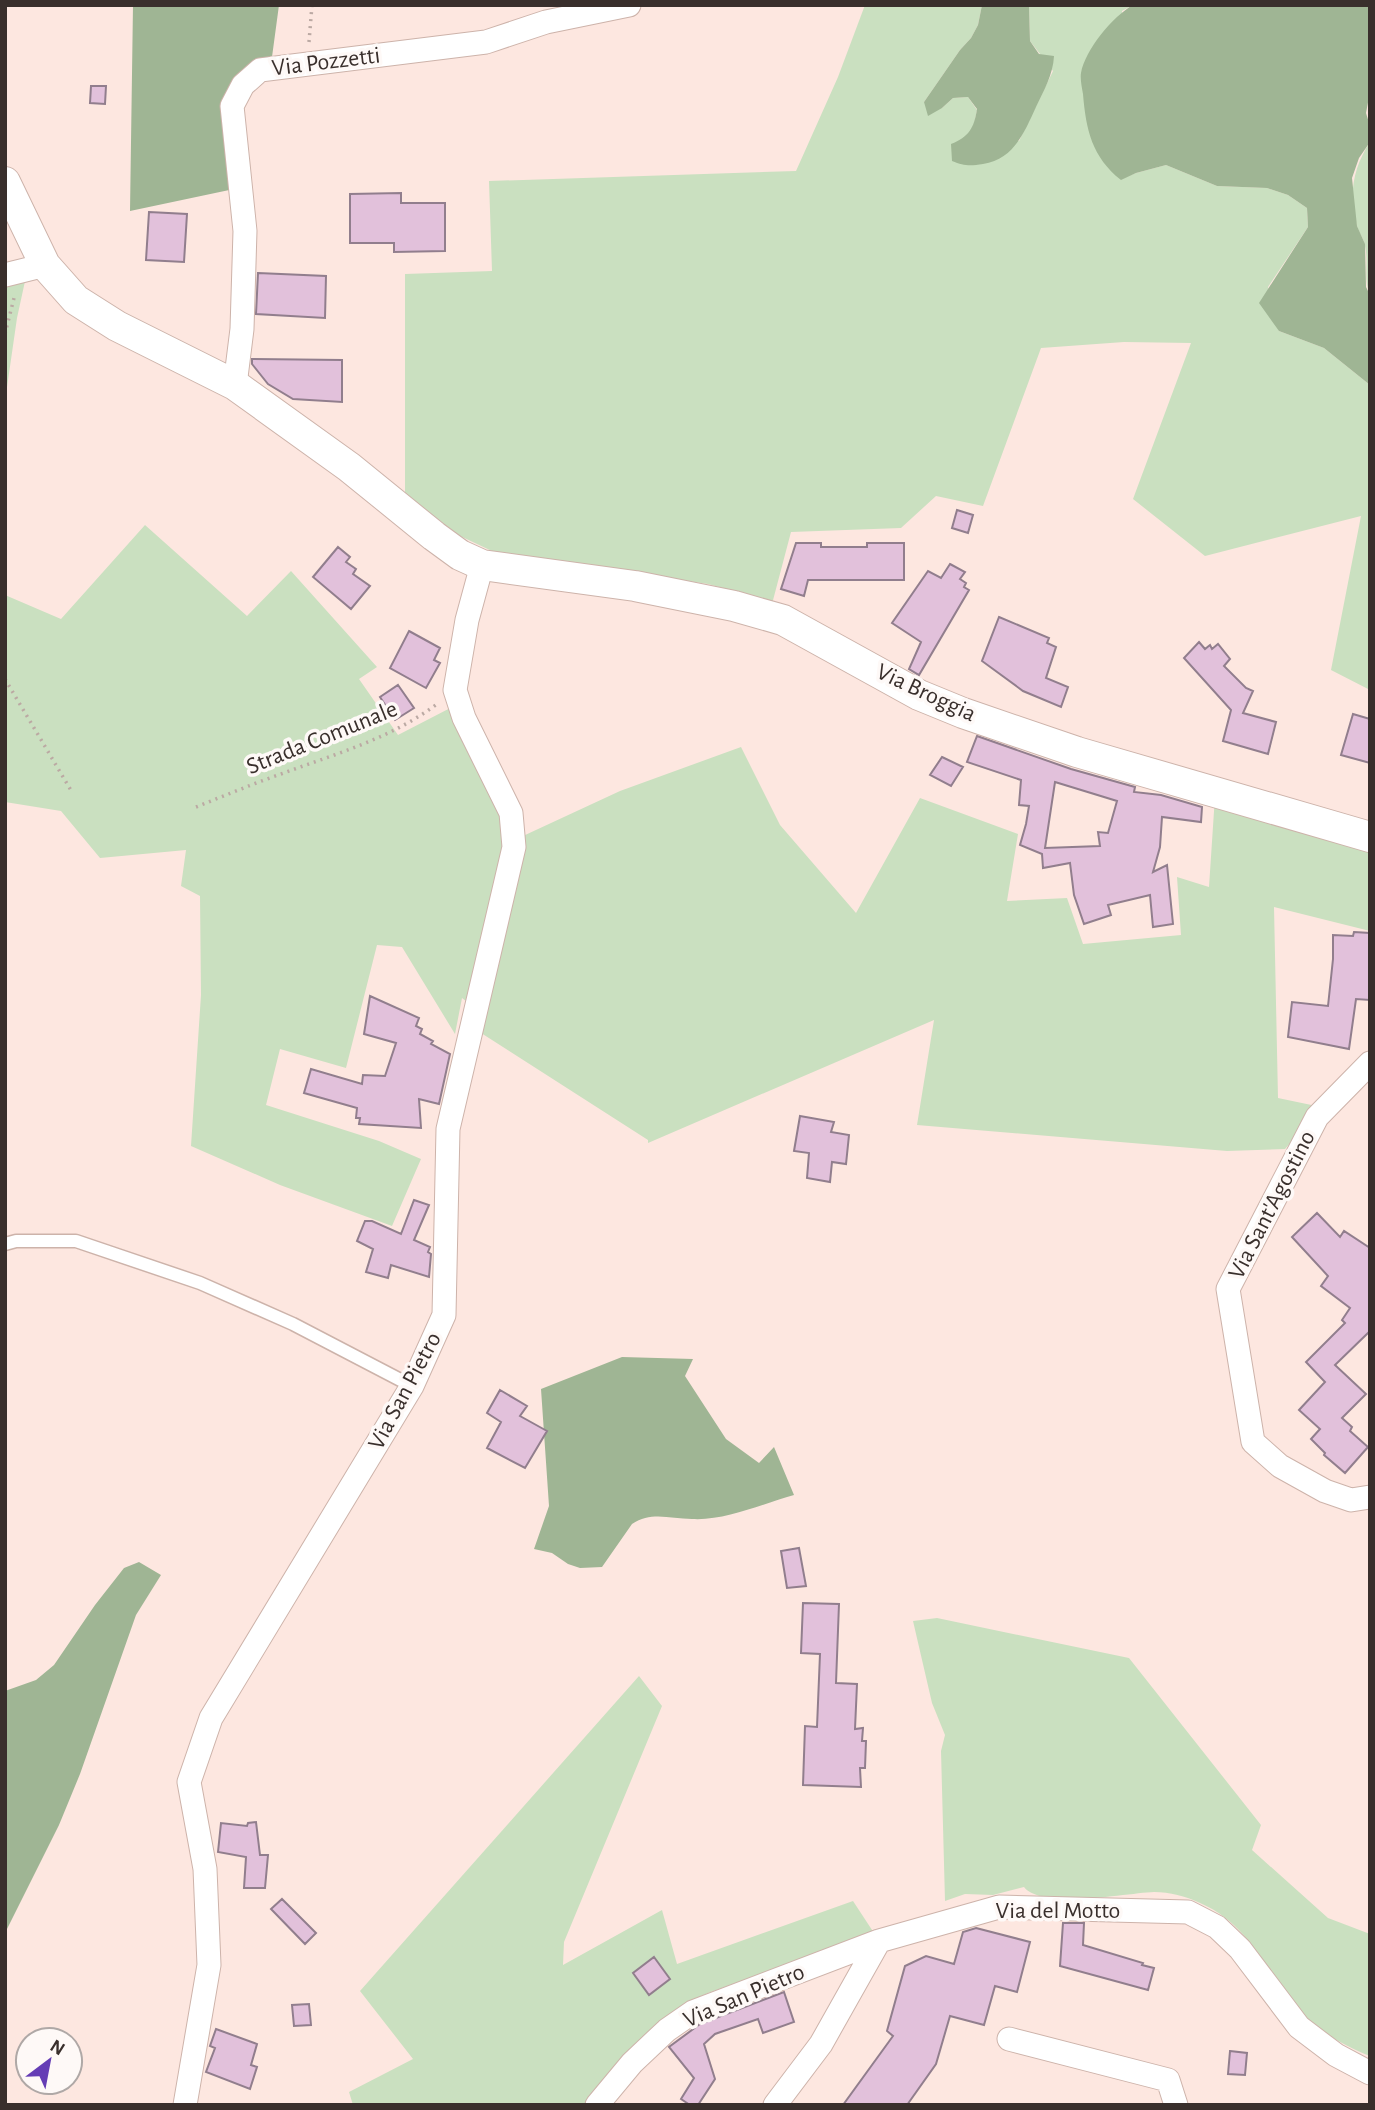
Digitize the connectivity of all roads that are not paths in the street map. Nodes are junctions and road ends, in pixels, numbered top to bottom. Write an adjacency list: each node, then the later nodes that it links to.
1 (629, 5): 4 (street, Via Pozzetti)
2 (5, 182): 3 (street)
3 (23, 271): 4 (street)
4 (235, 385): 5 (street)
5 (482, 565): 6 (street, Via Broggia); 9 (street, Via San Pietro)
6 (1370, 837)
7 (1370, 1063): 10 (street, Via Sant'Agostino)
8 (5, 1244): 9 (lane)
9 (412, 1386): 14 (street, Via San Pietro)
10 (1370, 1497)
11 (879, 1941): 13 (street, Via del Motto); 15 (street, Via San Pietro); 16 (street)
12 (1009, 2039): 17 (street)
13 (1370, 2073)
14 (185, 2105)
15 (597, 2105)
16 (775, 2105)
17 (1177, 2105)

